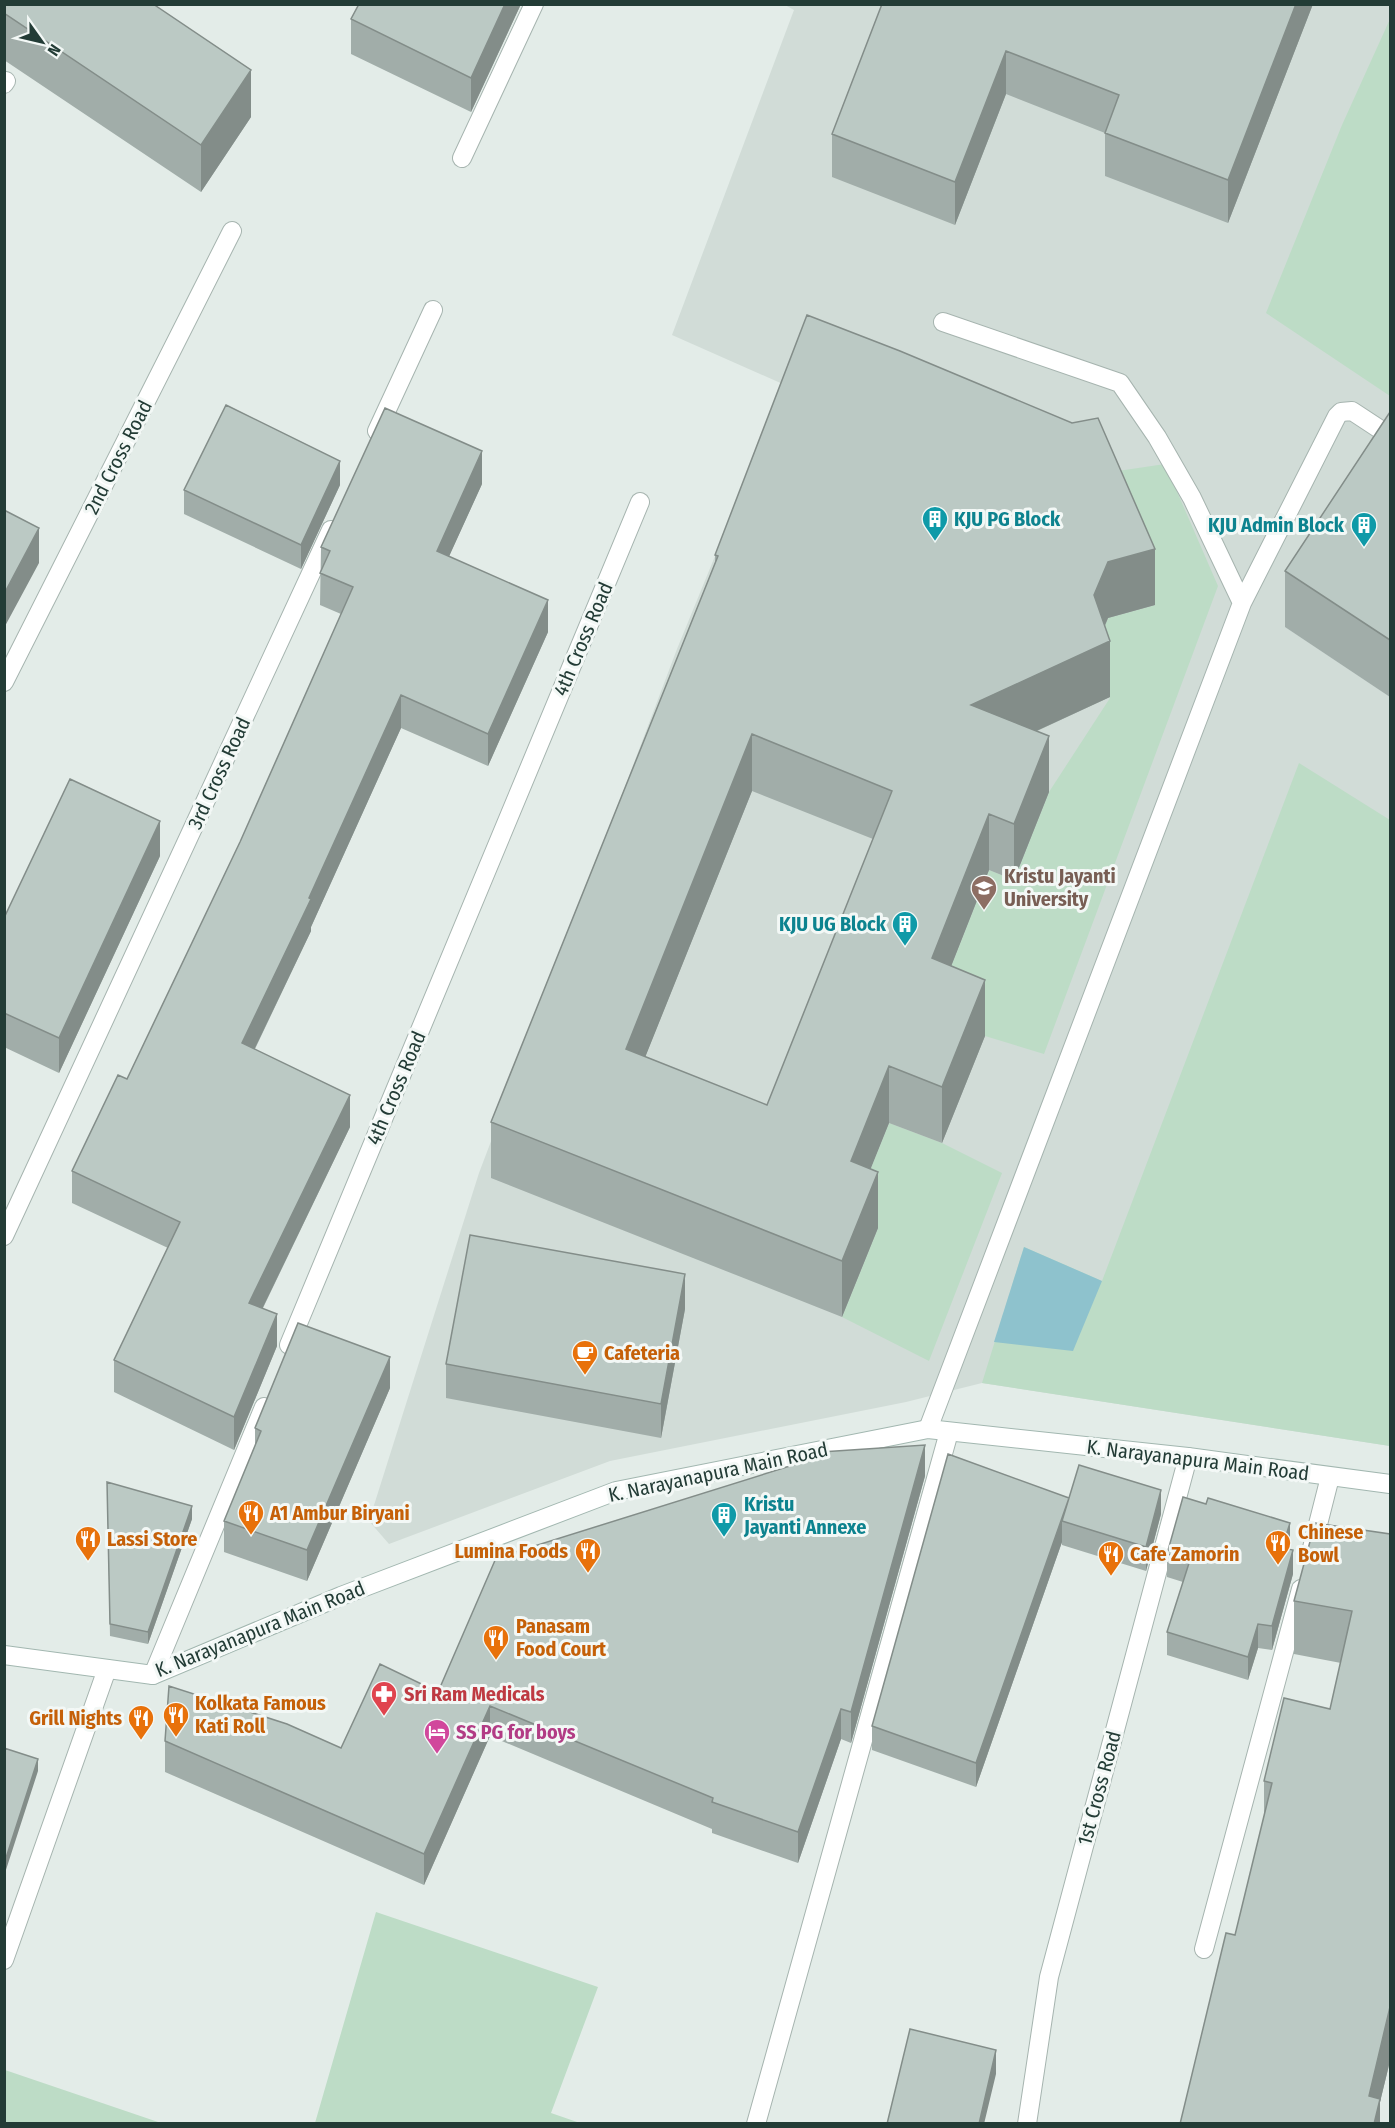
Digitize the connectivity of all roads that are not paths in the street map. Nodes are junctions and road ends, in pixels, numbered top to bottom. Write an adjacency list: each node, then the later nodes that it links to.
1 (534, 4): 2 (street)
2 (462, 158)
3 (232, 231): 11 (street, 2nd Cross Road)
4 (433, 310): 7 (street)
5 (942, 322): 10 (street)
6 (1390, 435): 10 (street)
7 (367, 452)
8 (640, 502): 13 (street, 4th Cross Road)
9 (337, 517): 12 (street, 3rd Cross Road)
10 (1242, 603): 15 (street)
11 (4, 682)
12 (4, 1236)
13 (281, 1365)
14 (272, 1387): 22 (street)
15 (928, 1429): 16 (street, K. Narayanapura Main Road); 22 (street, K. Narayanapura Main Road)
16 (949, 1432): 17 (street, K. Narayanapura Main Road); 25 (street)
17 (1188, 1457): 18 (street, K. Narayanapura Main Road); 26 (street, 1st Cross Road)
18 (1330, 1477): 19 (street, K. Narayanapura Main Road); 23 (street)
19 (1390, 1484)
20 (4, 1655): 21 (street, K. Narayanapura Main Road)
21 (107, 1668): 22 (street, K. Narayanapura Main Road); 24 (street)
22 (153, 1674)
23 (1204, 1949)
24 (4, 1960)
25 (756, 2124)
26 (1027, 2124)

